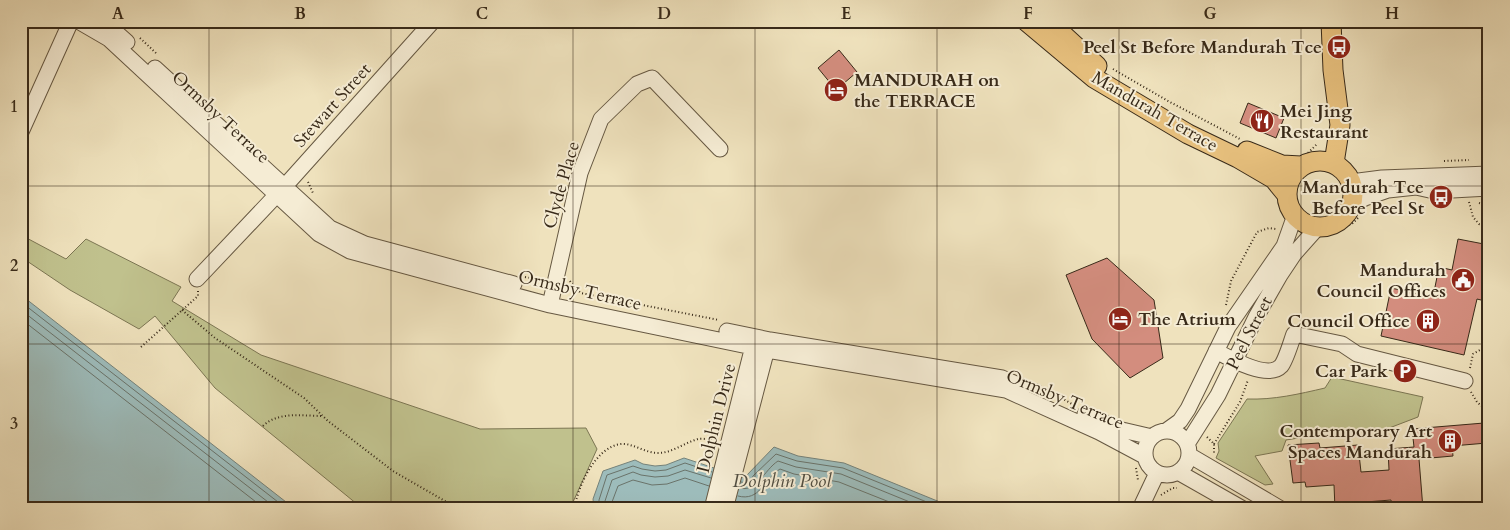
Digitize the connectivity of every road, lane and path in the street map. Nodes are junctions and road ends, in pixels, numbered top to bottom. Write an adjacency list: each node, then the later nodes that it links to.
1 (70, 21): 10 (street)
2 (78, 21): 17 (street, Ormsby Terrace)
3 (101, 21): 17 (street, Ormsby Terrace)
4 (433, 21): 13 (street, Stewart Street)
5 (1026, 21): 19 (main road, Mandurah Terrace)
6 (1048, 21): 12 (main road, Mandurah Terrace)
7 (1331, 21): 12 (main road)
8 (140, 38): 9 (path)
9 (161, 58)
10 (21, 132)
11 (720, 149): 25 (street, Clyde Place)
12 (1317, 163): 15 (main road); 19 (main road)
13 (304, 164): 17 (street, Stewart Street); 18 (path)
14 (1489, 174): 15 (street)
15 (1351, 182): 21 (main road)
16 (1489, 188): 21 (street)
17 (281, 190): 27 (street, Stewart Street); 28 (street, Ormsby Terrace)
18 (314, 196)
19 (1287, 196): 22 (main road)
20 (1468, 199): 23 (path)
21 (1352, 205): 24 (main road)
22 (1295, 215): 24 (main road); 34 (street, Peel Street)
23 (1489, 226)
24 (1318, 227): 35 (street, Peel Street)
25 (558, 270): 26 (path); 28 (street, Clyde Place); 30 (path)
26 (518, 274)
27 (197, 279): 29 (path)
28 (551, 300): 31 (street, Ormsby Terrace)
29 (182, 310): 33 (path); 40 (path)
30 (719, 320)
31 (761, 343): 43 (street, Ormsby Terrace); 44 (street, Dolphin Drive); 48 (street, Ormsby Terrace); 58 (street, Dolphin Drive)
32 (1489, 344): 37 (path)
33 (141, 347)
34 (1216, 351): 35 (street); 43 (street, Peel Street)
35 (1235, 361): 37 (street); 42 (street, Peel Street)
36 (1249, 379): 46 (path)
37 (1468, 379): 45 (path)
38 (1033, 382): 39 (path)
39 (1080, 407)
40 (323, 416): 41 (path); 55 (path)
41 (263, 426)
42 (1196, 429): 46 (path); 47 (street, Peel Street)
43 (1159, 434): 47 (street); 48 (street)
44 (728, 435): 56 (path); 57 (street, Dolphin Drive)
45 (1489, 437)
46 (1214, 444): 49 (path)
47 (1188, 450): 49 (street); 50 (street)
48 (1138, 452): 51 (street); 53 (path)
49 (1208, 467): 62 (street)
50 (1178, 472): 51 (street); 52 (street)
51 (1157, 474): 53 (street)
52 (1200, 484): 53 (path); 61 (street)
53 (1150, 489): 60 (street)
54 (897, 500): 59 (path)
55 (452, 509)
56 (574, 509)
57 (712, 509)
58 (726, 509)
59 (895, 509)
60 (1140, 509)
61 (1243, 509)
62 (1281, 509)

